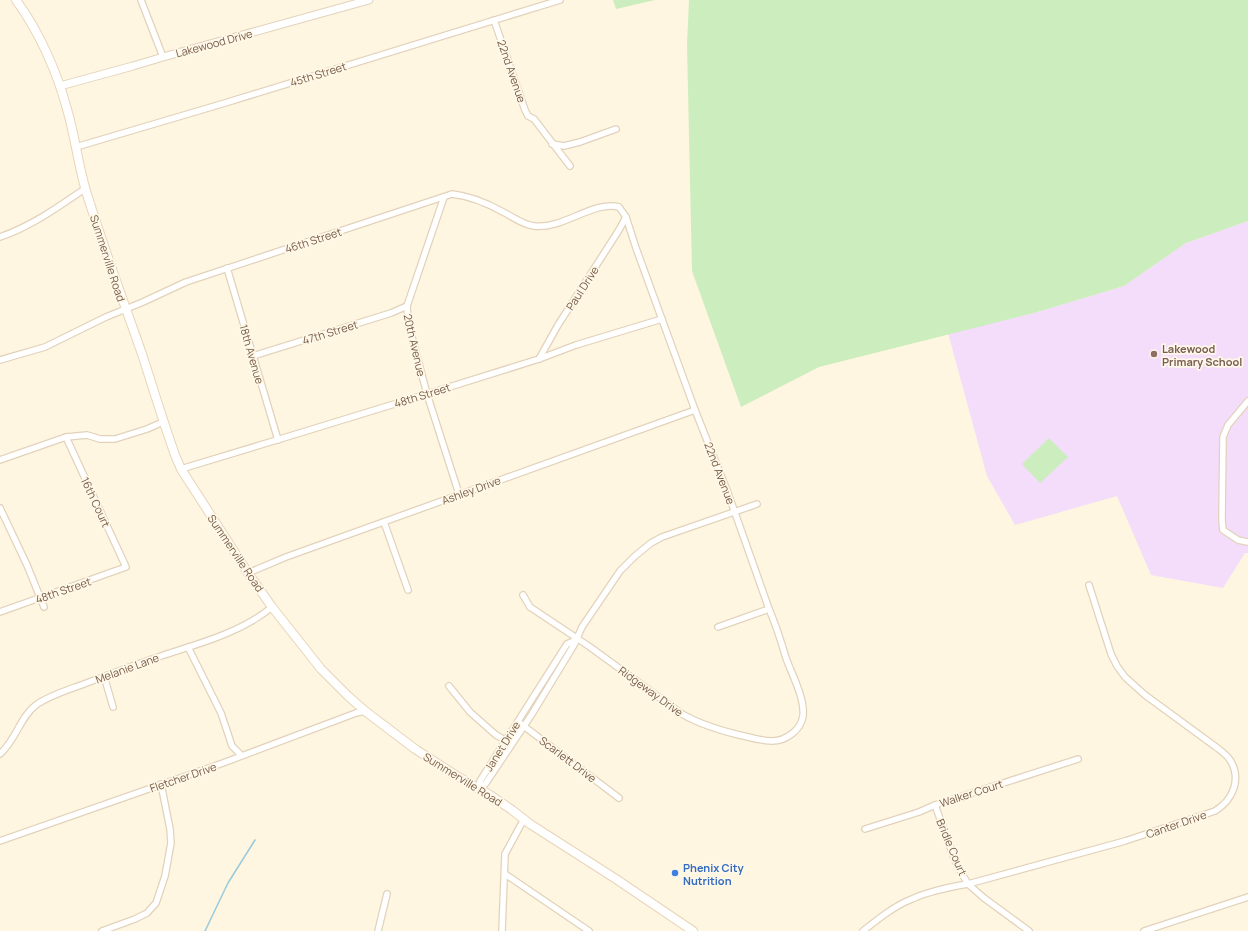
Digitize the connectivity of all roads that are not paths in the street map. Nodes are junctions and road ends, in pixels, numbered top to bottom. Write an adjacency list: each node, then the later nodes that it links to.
1 (16, 0): 7 (main road, Summerville Road)
2 (141, 0): 6 (street)
3 (369, 0): 6 (street, Lakewood Drive)
4 (560, 0): 5 (street, 45th Street)
5 (494, 20): 9 (street, 22nd Avenue); 10 (street, 45th Street)
6 (164, 57): 7 (street, Lakewood Drive)
7 (60, 86): 10 (main road, Summerville Road)
8 (616, 129): 9 (street)
9 (552, 144): 11 (street, 22nd Avenue)
10 (76, 147): 12 (main road, Summerville Road)
11 (570, 166)
12 (86, 188): 15 (street); 18 (main road, Summerville Road)
13 (444, 197): 14 (street, 46th Street); 16 (street, 46th Street); 17 (street, 20th Avenue)
14 (626, 217): 19 (street, 22nd Avenue); 21 (street, Paul Drive)
15 (0, 237)
16 (227, 268): 18 (street, 46th Street); 20 (street, 18th Avenue)
17 (407, 306): 20 (street, 47th Street); 23 (street, 20th Avenue)
18 (125, 310): 22 (street, 46th Street); 26 (main road, Summerville Road)
19 (662, 319): 21 (street, 48th Street); 25 (street, 22nd Avenue)
20 (253, 356): 28 (street, 18th Avenue)
21 (539, 359): 23 (street, 48th Street)
22 (0, 360)
23 (427, 394): 28 (street, 48th Street); 31 (street, 20th Avenue)
24 (1248, 401): 36 (street)
25 (695, 410): 31 (street, Ashley Drive); 34 (street, 22nd Avenue)
26 (163, 422): 27 (street); 30 (main road, Summerville Road)
27 (66, 437): 29 (street); 37 (street, 16th Court)
28 (278, 440): 30 (street, 48th Street)
29 (0, 460)
30 (182, 469): 38 (main road, Summerville Road)
31 (459, 494): 35 (street, Ashley Drive)
32 (757, 504): 34 (street, Janet Drive)
33 (0, 508): 42 (street)
34 (735, 512): 45 (street, 22nd Avenue); 48 (street, Janet Drive)
35 (384, 522): 38 (street, Ashley Drive); 40 (street)
36 (1248, 542)
37 (126, 567): 42 (street, 48th Street)
38 (248, 572): 44 (main road, Summerville Road)
39 (1088, 585): 70 (street, Canter Drive)
40 (408, 590)
41 (523, 595): 48 (street, Ridgeway Drive)
42 (40, 598): 43 (street); 46 (street, 48th Street)
43 (44, 607)
44 (272, 607): 49 (street, Melanie Lane); 53 (main road, Summerville Road)
45 (769, 609): 47 (street); 56 (street, 22nd Avenue)
46 (0, 612)
47 (718, 627)
48 (578, 639): 54 (street, Janet Drive); 55 (street, Janet Drive); 56 (street, Ridgeway Drive)
49 (188, 647): 50 (street, Melanie Lane); 60 (street)
50 (104, 676): 52 (street); 59 (street, Melanie Lane)
51 (449, 686): 57 (street)
52 (113, 707)
53 (365, 711): 60 (street, Fletcher Drive); 63 (main road, Summerville Road)
54 (517, 721): 55 (street, Scarlett Drive); 57 (street, Janet Drive)
55 (524, 726): 58 (street, Janet Drive); 64 (street, Scarlett Drive)
56 (797, 729)
57 (505, 740): 58 (street); 63 (street, Janet Drive)
58 (512, 744): 63 (street, Janet Drive)
59 (0, 754)
60 (241, 756): 62 (street, Fletcher Drive)
61 (1078, 759): 65 (street, Walker Court)
62 (161, 784): 68 (street, Fletcher Drive); 73 (street)
63 (480, 790): 66 (main road, Summerville Road)
64 (619, 798)
65 (935, 805): 67 (street, Walker Court); 70 (street, Bridle Court)
66 (524, 820): 69 (street); 77 (main road, Summerville Road)
67 (865, 829)
68 (0, 842)
69 (505, 874): 75 (street); 76 (street)
70 (968, 884): 78 (street, Canter Drive); 79 (street, Bridle Court)
71 (387, 894): 74 (street)
72 (1248, 897): 80 (street)
73 (102, 931)
74 (378, 931)
75 (502, 931)
76 (589, 931)
77 (692, 931)
78 (863, 931)
79 (1029, 931)
80 (1144, 931)

